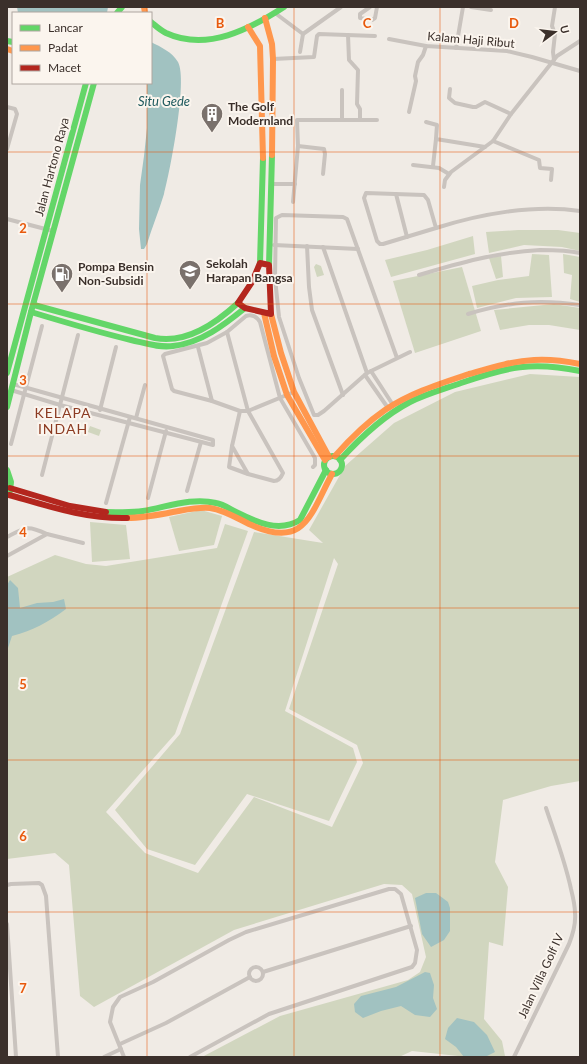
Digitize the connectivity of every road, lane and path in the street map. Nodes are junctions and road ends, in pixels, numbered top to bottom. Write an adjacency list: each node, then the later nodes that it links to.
1 (284, 7): 9 (street)
2 (341, 7): 13 (street)
3 (370, 7): 4 (street)
4 (377, 7)
5 (463, 7): 21 (street)
6 (471, 7): 8 (street)
7 (555, 7): 24 (street)
8 (491, 10)
9 (274, 13): 10 (street); 13 (street)
10 (265, 18): 12 (street); 18 (street)
11 (152, 23): 12 (street)
12 (248, 28): 19 (street)
13 (303, 34): 22 (street)
14 (348, 36): 15 (street); 23 (street); 34 (street)
15 (375, 36)
16 (389, 39): 20 (street, Kalam Haji Ribut)
17 (579, 42): 24 (street)
18 (272, 44): 19 (street); 23 (street)
19 (260, 46): 63 (street)
20 (426, 46): 21 (street, Kalam Haji Ribut); 31 (street)
21 (456, 48): 24 (street, Kalam Haji Ribut)
22 (300, 52)
23 (272, 59): 47 (street)
24 (553, 61): 25 (street, Kalam Haji Ribut); 32 (street)
25 (580, 71)
26 (86, 84): 55 (street, Jalan Hartono Raya)
27 (94, 84): 56 (street, Jalan Hartono Raya)
28 (450, 88): 32 (street)
29 (342, 90): 33 (street)
30 (7, 107): 41 (street)
31 (409, 112)
32 (511, 114): 38 (street)
33 (342, 120): 34 (street); 39 (street)
34 (360, 120): 35 (street)
35 (378, 120)
36 (426, 122): 37 (street)
37 (436, 139): 40 (street); 43 (street)
38 (493, 141): 40 (street); 46 (street)
39 (298, 146): 44 (street); 48 (street)
40 (485, 147): 45 (street)
41 (7, 148)
42 (413, 165): 43 (street)
43 (433, 166): 45 (street)
44 (323, 174)
45 (449, 174): 49 (street)
46 (551, 180)
47 (271, 184): 48 (street); 64 (street)
48 (295, 184): 51 (street)
49 (444, 187)
50 (396, 194): 54 (street); 57 (street); 57 (street)
51 (293, 202)
52 (580, 211): 54 (street)
53 (7, 219): 55 (street)
54 (436, 228): 57 (street)
55 (46, 229): 56 (street); 83 (street, Jalan Hartono Raya)
56 (53, 231): 67 (street, Jalan Hartono Raya)
57 (407, 237)
58 (274, 245): 59 (street); 61 (street); 90 (street)
59 (307, 246): 60 (street); 90 (street)
60 (323, 247): 61 (street); 84 (street)
61 (358, 249): 80 (street)
62 (580, 254): 65 (street)
63 (260, 263): 64 (street); 66 (street)
64 (269, 265): 72 (street)
65 (419, 275)
66 (238, 303): 67 (street); 69 (street)
67 (34, 305): 70 (street, Jalan Hartono Raya)
68 (580, 305): 73 (street)
69 (244, 308): 70 (street); 71 (street)
70 (31, 312): 86 (street, Jalan Hartono Raya)
71 (264, 313): 72 (street); 91 (street)
72 (271, 314): 88 (street)
73 (468, 314)
74 (42, 326): 87 (street)
75 (227, 332): 77 (street); 91 (street); 99 (street)
76 (78, 335): 92 (street)
77 (198, 346): 93 (street); 93 (street)
78 (116, 347): 97 (street)
79 (410, 352): 80 (street)
80 (397, 358): 84 (street)
81 (580, 364): 95 (street)
82 (580, 371): 109 (street)
83 (7, 373)
84 (367, 373): 90 (street); 95 (street); 95 (street)
85 (145, 385): 102 (street)
86 (12, 387): 87 (street); 89 (street); 96 (street, Jalan Hartono Raya)
87 (26, 388): 89 (street); 92 (street)
88 (294, 392): 91 (street); 109 (street)
89 (24, 393): 94 (street); 107 (street)
90 (343, 394)
91 (283, 397): 99 (street); 109 (street); 110 (street)
92 (62, 398): 94 (street); 97 (street)
93 (212, 401): 98 (street)
94 (60, 405): 100 (street); 114 (street)
95 (390, 406): 109 (street)
96 (7, 407)
97 (100, 408): 100 (street); 101 (street)
98 (240, 411): 99 (street); 108 (street)
99 (248, 411): 113 (street)
100 (99, 414): 103 (street)
101 (130, 417): 102 (street); 103 (street)
102 (136, 418): 104 (street)
103 (128, 423): 105 (street); 119 (street)
104 (167, 427): 105 (street); 106 (street)
105 (166, 432): 106 (street); 118 (street)
106 (201, 442): 116 (street)
107 (11, 444)
108 (232, 446): 113 (street); 113 (street)
109 (332, 458): 112 (street); 112 (street)
110 (313, 467)
111 (7, 470): 115 (street)
112 (329, 472): 115 (street); 117 (street)
113 (248, 474)
114 (42, 475)
115 (10, 488): 117 (street)
116 (187, 491)
117 (8, 496)
118 (148, 498)
119 (106, 503)
120 (47, 534): 121 (street); 122 (street); 123 (street)
121 (7, 537)
122 (83, 543)
123 (7, 556)
124 (546, 808): 137 (street, Jalan Villa Golf IV)
125 (7, 885): 133 (street)
126 (7, 924): 132 (street)
127 (411, 926): 128 (street); 130 (street); 136 (street)
128 (263, 972): 129 (street); 129 (street)
129 (250, 977): 130 (street)
130 (120, 1044): 131 (street)
131 (121, 1049): 134 (street); 135 (street)
132 (16, 1057)
133 (58, 1057)
134 (104, 1057)
135 (123, 1057)
136 (190, 1057)
137 (514, 1057)

